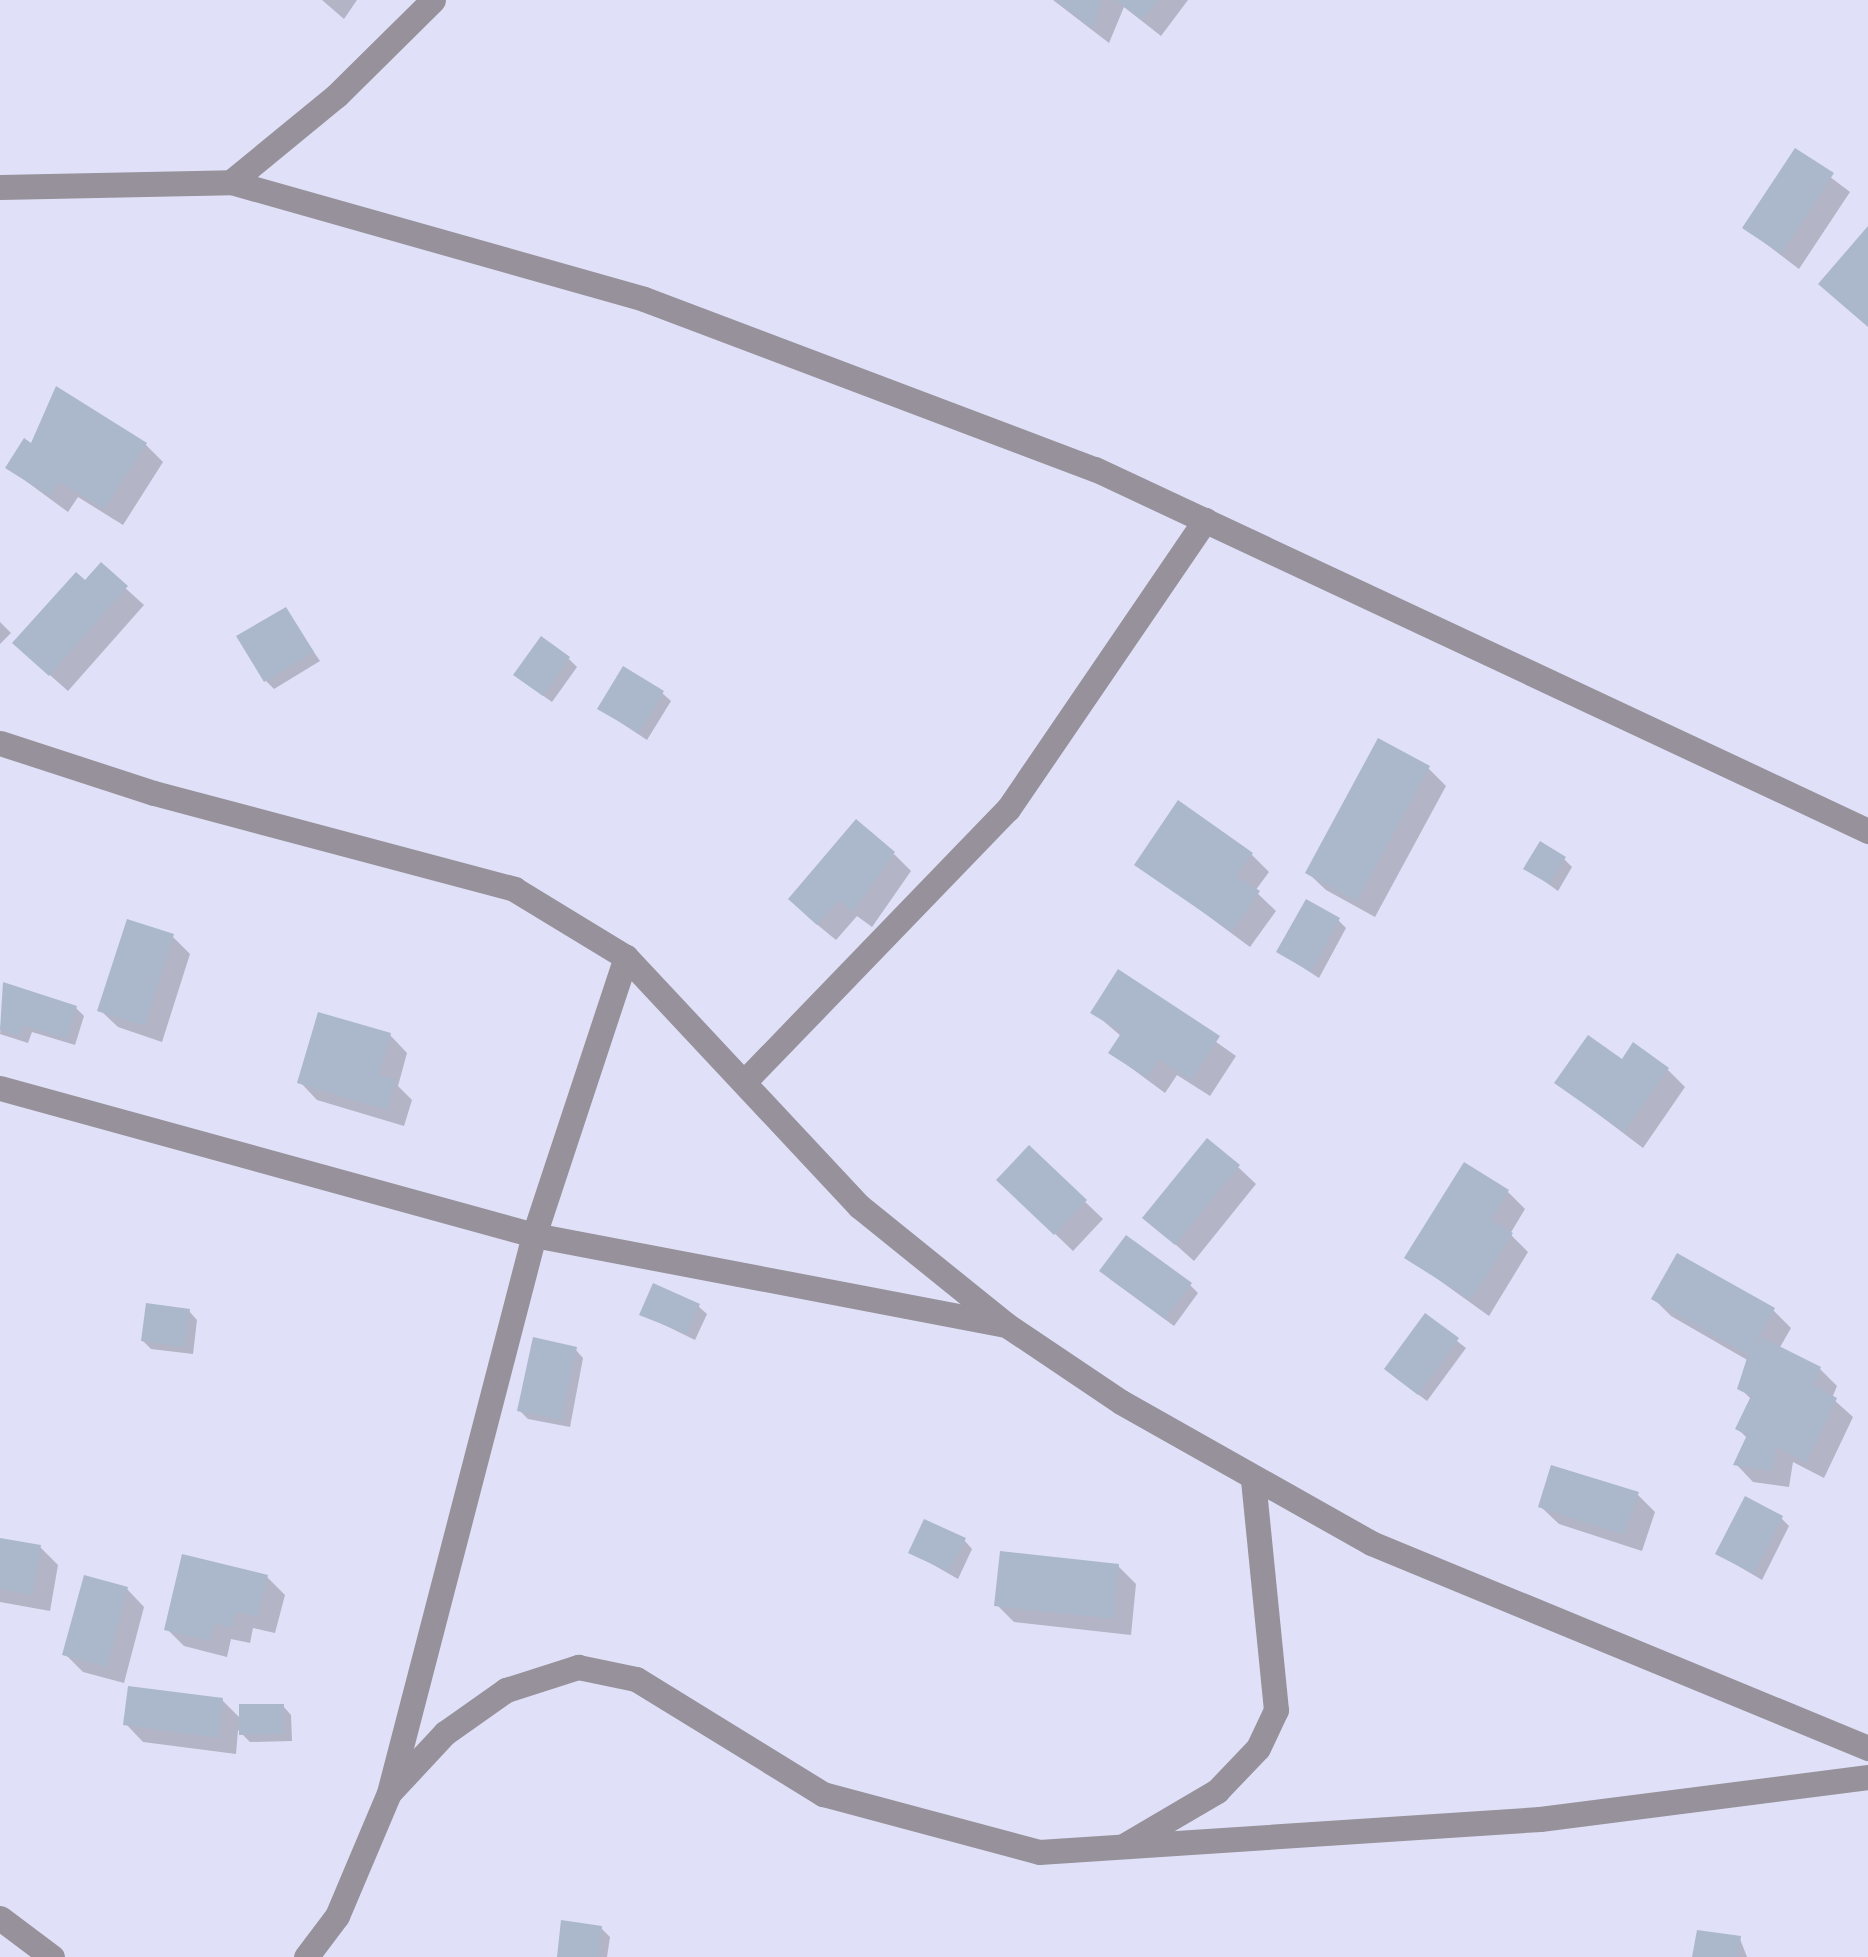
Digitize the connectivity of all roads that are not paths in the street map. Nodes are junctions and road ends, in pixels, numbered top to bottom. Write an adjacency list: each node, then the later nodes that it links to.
1 (432, 0): 2 (street)
2 (231, 182): 3 (street); 4 (street)
3 (0, 187)
4 (1206, 520): 6 (street); 8 (street)
5 (0, 743): 7 (street)
6 (1868, 830)
7 (626, 957): 8 (street); 10 (street)
8 (744, 1082): 11 (street)
9 (0, 1088): 10 (street)
10 (534, 1235): 11 (street); 15 (street)
11 (1004, 1324): 12 (street)
12 (1253, 1478): 13 (street); 16 (street)
13 (1868, 1748)
14 (1868, 1777): 16 (street)
15 (389, 1792): 16 (street); 19 (street)
16 (1122, 1847)
17 (0, 1918): 18 (street)
18 (52, 1957)
19 (306, 1957)

